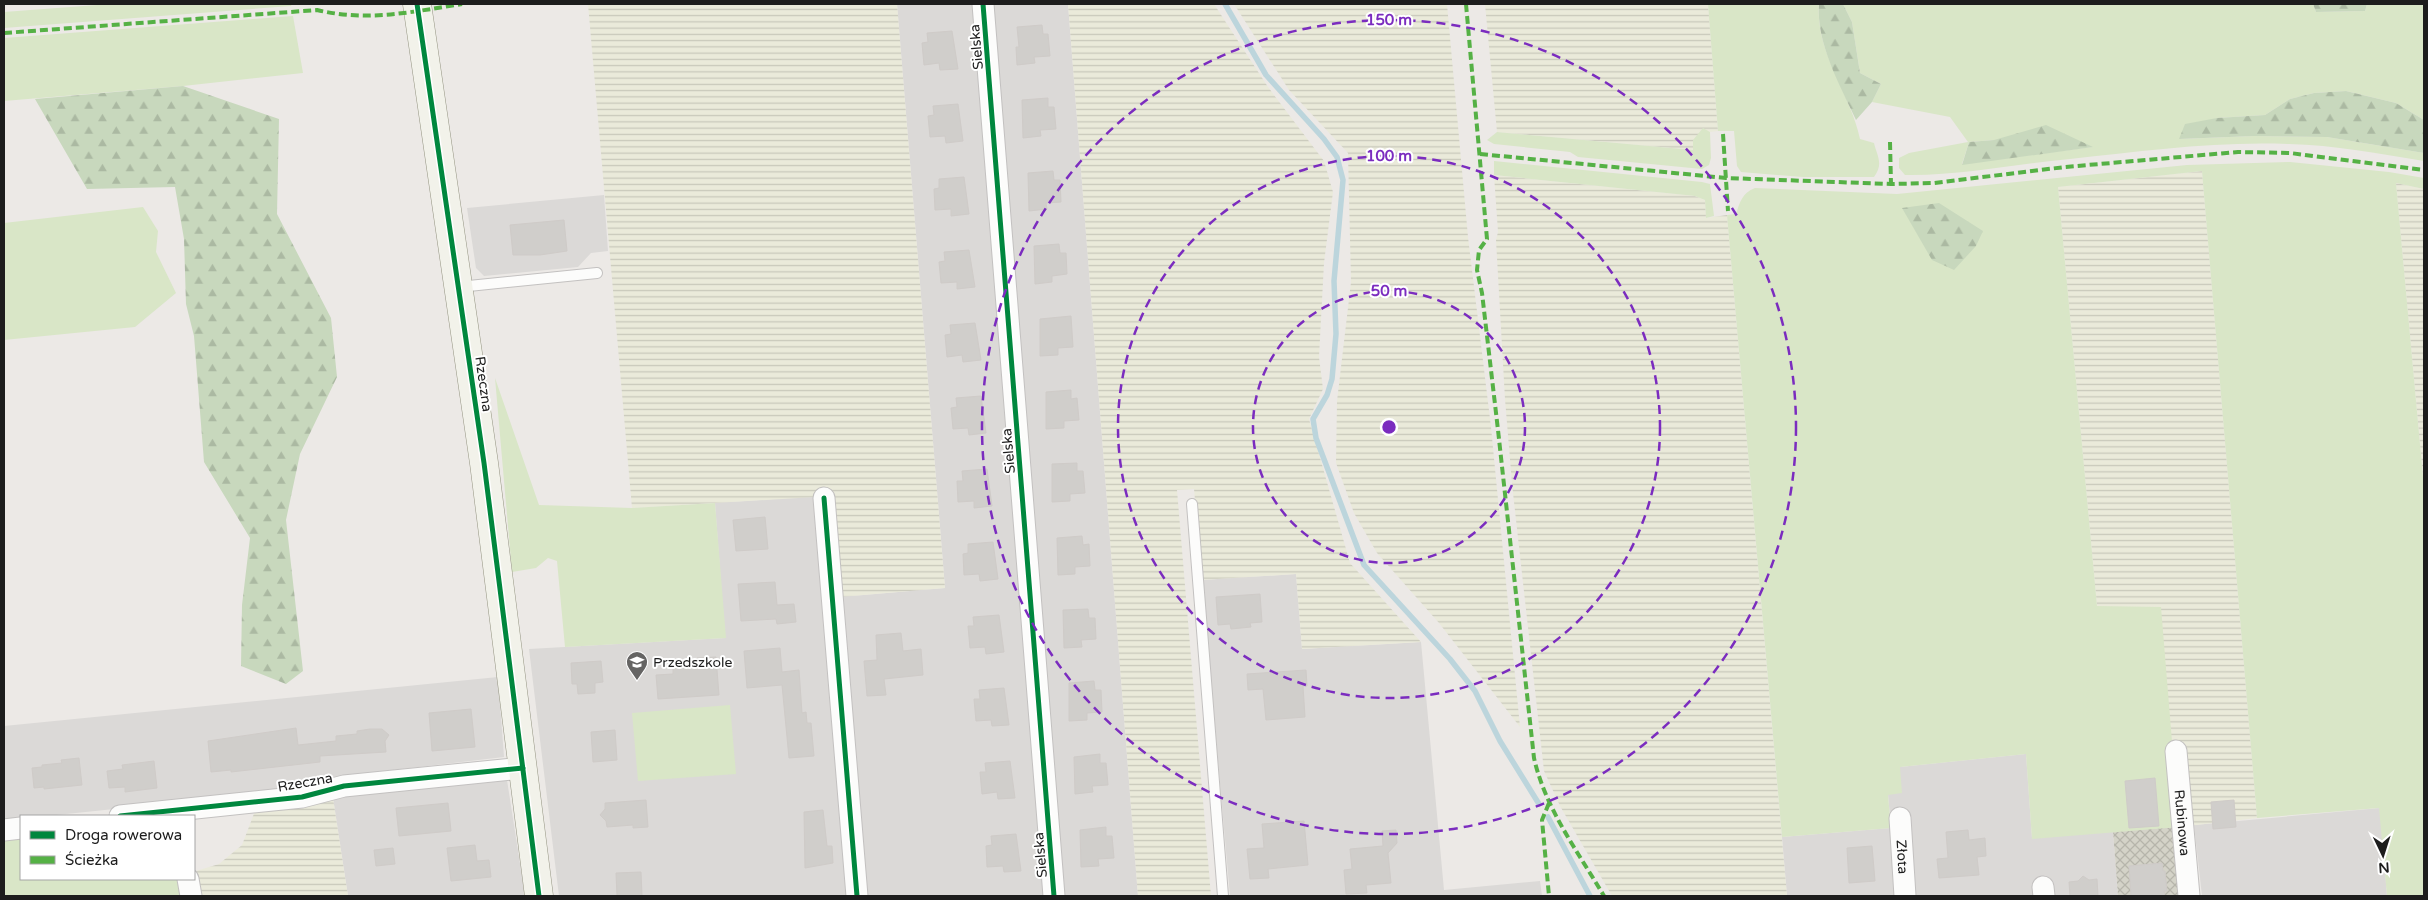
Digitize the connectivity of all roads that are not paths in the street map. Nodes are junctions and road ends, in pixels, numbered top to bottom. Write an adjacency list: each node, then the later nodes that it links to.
1 (417, 4): 4 (street, Rzeczna)
2 (983, 4): 18 (street, Sielska)
3 (597, 273): 4 (lane)
4 (458, 287): 8 (street, Rzeczna)
5 (824, 498): 17 (street)
6 (1192, 504): 19 (lane)
7 (2176, 751): 21 (street, Rubinowa)
8 (523, 768): 9 (street, Rzeczna); 16 (street, Rzeczna)
9 (178, 813): 10 (street, Rzeczna)
10 (139, 815)
11 (1900, 818): 20 (street, Złota)
12 (20, 828): 13 (street)
13 (4, 830)
14 (188, 880): 15 (street)
15 (191, 896)
16 (539, 896)
17 (857, 896)
18 (1054, 896)
19 (1222, 896)
20 (1905, 896)
21 (2189, 896)

